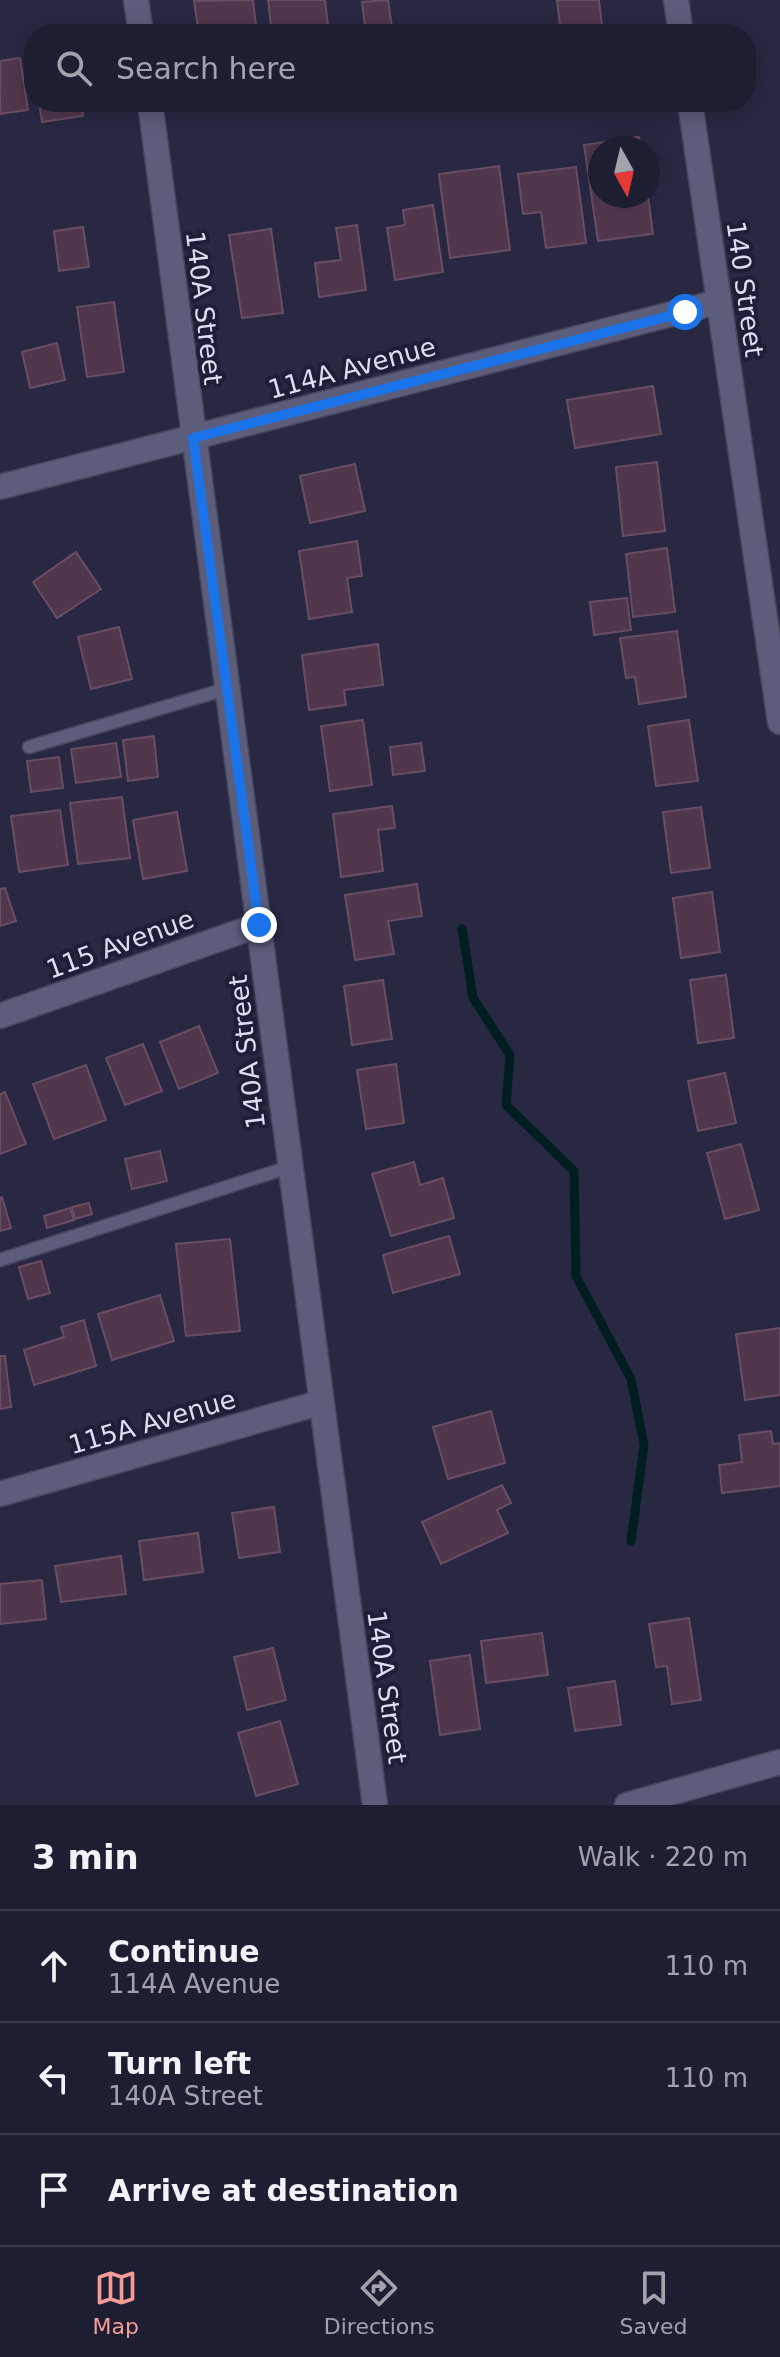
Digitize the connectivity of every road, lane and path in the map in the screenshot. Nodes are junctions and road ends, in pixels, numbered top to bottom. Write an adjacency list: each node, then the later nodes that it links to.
1 (136, 0): 3 (street)
2 (676, 0): 4 (street)
3 (140, 24)
4 (680, 24)
5 (151, 112): 8 (street, 140A Street)
6 (691, 112): 7 (street, 140 Street)
7 (718, 302): 8 (street, 114A Avenue); 11 (street, 140 Street)
8 (193, 438): 9 (street, 114A Avenue); 10 (street, 140A Street)
9 (0, 487)
10 (226, 689): 12 (lane); 13 (street, 140A Street)
11 (780, 722)
12 (29, 747)
13 (259, 925): 14 (street, 115 Avenue); 15 (street, 140A Street)
14 (0, 1016)
15 (289, 1167): 16 (lane); 17 (street, 140A Street)
16 (0, 1260)
17 (319, 1403): 18 (street, 115A Avenue); 20 (street, 140A Street)
18 (0, 1494)
19 (780, 1762): 21 (street)
20 (375, 1805)
21 (627, 1805)

